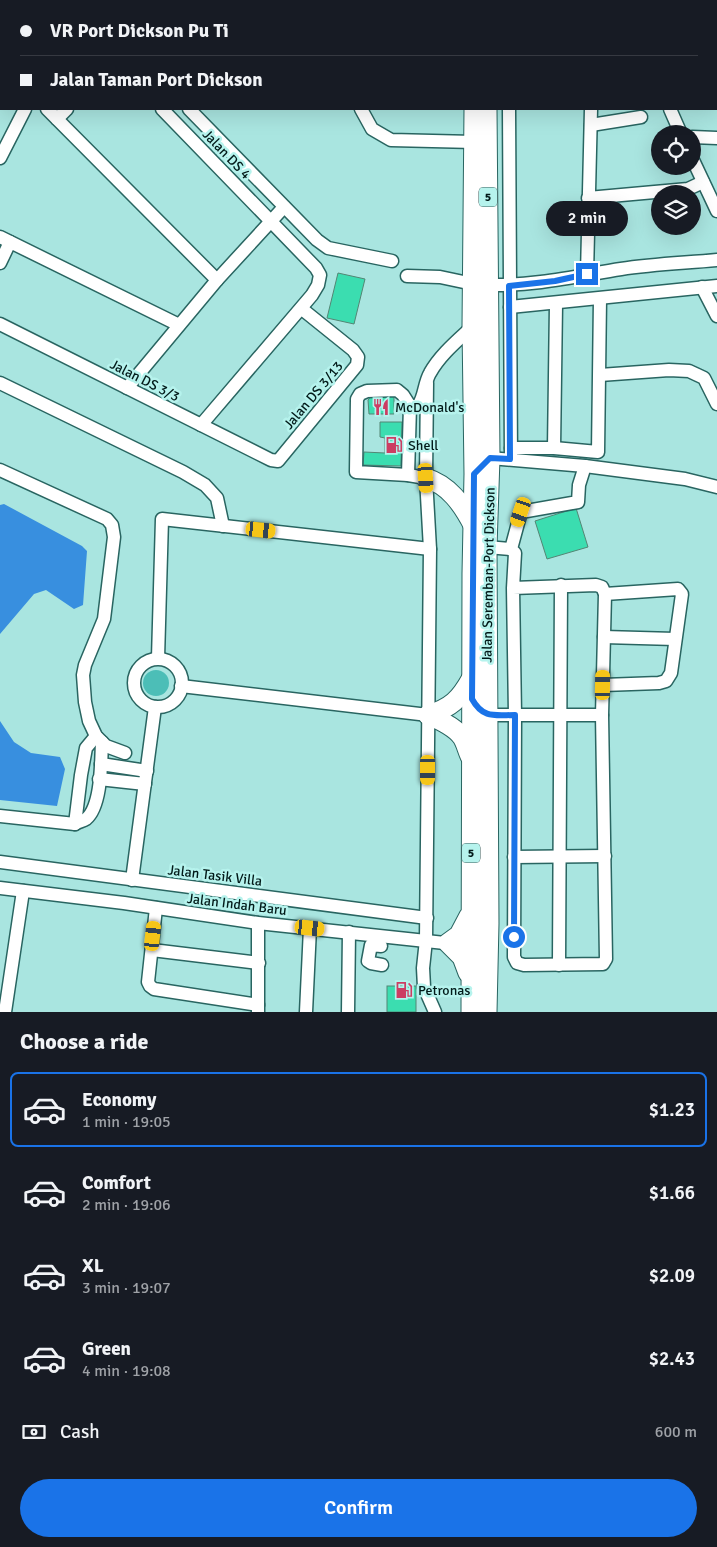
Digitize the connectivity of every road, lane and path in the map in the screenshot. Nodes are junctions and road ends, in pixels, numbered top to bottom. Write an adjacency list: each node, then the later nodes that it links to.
1 (24, 110): 19 (street)
2 (48, 110): 13 (street)
3 (66, 110): 13 (street)
4 (163, 110): 25 (street, Jalan DS 4)
5 (190, 110): 23 (street, Jalan DS 4)
6 (362, 110): 18 (street)
7 (474, 110): 18 (highway, Jalan Seremban-Port Dickson / 5)
8 (487, 110): 33 (highway, Jalan Seremban-Port Dickson / 5)
9 (509, 110): 34 (street)
10 (591, 110): 14 (street)
11 (670, 110): 15 (street)
12 (640, 117): 14 (street)
13 (57, 119): 32 (street)
14 (591, 125): 22 (street)
15 (677, 125)
16 (701, 137): 17 (street)
17 (717, 138)
18 (474, 142): 33 (highway, Jalan Seremban-Port Dickson / 5)
19 (0, 158)
20 (700, 175): 21 (street)
21 (704, 182): 22 (street); 24 (street)
22 (588, 198): 30 (street)
23 (284, 207): 25 (street); 28 (street, Jalan DS 4)
24 (717, 211)
25 (271, 220): 32 (street); 40 (street, Jalan DS 4)
26 (5, 239): 29 (street); 43 (street)
27 (717, 260): 30 (street)
28 (392, 261)
29 (0, 262)
30 (587, 274): 34 (street)
31 (407, 276): 33 (street)
32 (217, 280): 43 (street)
33 (477, 284): 34 (street); 44 (highway, Jalan Seremban-Port Dickson / 5); 55 (highway, Jalan Seremban-Port Dickson / 5)
34 (509, 286): 39 (street)
35 (717, 286): 36 (street)
36 (702, 287): 37 (street); 41 (street)
37 (600, 299): 38 (street); 45 (street)
38 (556, 304): 39 (street); 53 (street)
39 (510, 307): 54 (street)
40 (302, 309): 51 (street); 56 (street, Jalan DS 3/13)
41 (717, 316)
42 (0, 324): 48 (street, Jalan DS 3/3)
43 (179, 326): 48 (street)
44 (472, 327): 47 (street); 52 (highway, Jalan Seremban-Port Dickson / 5)
45 (600, 375): 49 (street); 53 (street)
46 (0, 383): 62 (street)
47 (427, 383): 50 (street); 60 (street)
48 (127, 388): 51 (street, Jalan DS 3/3)
49 (717, 404)
50 (410, 406): 60 (street); 60 (street)
51 (201, 425): 56 (street, Jalan DS 3/3)
52 (474, 448): 55 (highway); 59 (highway, Jalan Seremban-Port Dickson / 5)
53 (554, 448): 54 (street)
54 (510, 453): 55 (street); 57 (street)
55 (490, 458): 59 (highway); 64 (highway, Jalan Seremban-Port Dickson / 5)
56 (278, 461)
57 (585, 466): 61 (street); 66 (street)
58 (0, 470): 84 (street)
59 (474, 474): 63 (highway, Jalan Seremban-Port Dickson / 5)
60 (417, 477): 63 (highway); 65 (street)
61 (717, 487)
62 (223, 526): 65 (street); 72 (street)
63 (473, 526): 73 (highway, Jalan Seremban-Port Dickson / 5)
64 (487, 547): 66 (street); 81 (highway, Jalan Seremban-Port Dickson / 5)
65 (430, 549): 80 (street)
66 (511, 549): 68 (street)
67 (561, 585): 68 (street); 69 (street); 78 (street)
68 (513, 588): 82 (street)
69 (605, 594): 70 (street); 71 (street)
70 (604, 637): 71 (street); 74 (street)
71 (675, 639): 74 (street)
72 (158, 658): 75 (street); 77 (street)
73 (472, 678): 76 (highway, Jalan Seremban-Port Dickson / 5); 80 (highway)
74 (603, 685): 79 (street)
75 (181, 686): 77 (street); 80 (street)
76 (472, 699): 81 (highway); 83 (highway, Jalan Seremban-Port Dickson / 5)
77 (155, 707): 88 (street)
78 (561, 714): 79 (street); 82 (street); 92 (street)
79 (602, 714): 93 (street)
80 (428, 715): 86 (highway); 101 (street)
81 (487, 715): 82 (street); 83 (highway); 103 (highway, Jalan Seremban-Port Dickson / 5)
82 (515, 715): 94 (street)
83 (471, 736): 86 (highway, Jalan Seremban-Port Dickson / 5)
84 (99, 739): 85 (street); 87 (street); 91 (street)
85 (125, 754)
86 (471, 760): 100 (highway, Jalan Seremban-Port Dickson / 5)
87 (101, 764): 88 (street); 89 (street)
88 (146, 778): 89 (street); 96 (street)
89 (99, 779): 91 (street)
90 (0, 816): 91 (street)
91 (75, 824)
92 (560, 855): 93 (street); 94 (street); 115 (street)
93 (605, 856): 115 (street)
94 (514, 857): 115 (street)
95 (0, 862): 96 (street, Jalan Tasik Villa)
96 (132, 880): 101 (street, Jalan Tasik Villa)
97 (0, 888): 98 (street, Jalan Indah Baru)
98 (23, 891): 99 (street, Jalan Indah Baru); 118 (street)
99 (156, 908): 102 (street, Jalan Indah Baru); 110 (street)
100 (470, 913): 107 (highway); 109 (highway, Jalan Seremban-Port Dickson / 5)
101 (426, 918): 106 (street)
102 (258, 923): 104 (street, Jalan Indah Baru); 113 (street)
103 (489, 923): 109 (highway); 116 (highway, Jalan Seremban-Port Dickson / 5)
104 (310, 928): 105 (street, Jalan Indah Baru); 119 (street)
105 (349, 932): 106 (street, Jalan Indah Baru); 111 (street)
106 (426, 940): 107 (street, Jalan Indah Baru); 121 (street)
107 (448, 942): 109 (street, Jalan Indah Baru); 116 (highway)
108 (381, 946): 112 (street)
109 (470, 946): 116 (highway)
110 (152, 950): 113 (street); 117 (street)
111 (349, 956): 112 (street); 120 (street)
112 (369, 958): 114 (street)
113 (258, 963): 117 (street)
114 (382, 965)
115 (559, 965)
116 (479, 979): 122 (highway, Jalan Seremban-Port Dickson / 5); 123 (highway, Jalan Seremban-Port Dickson / 5)
117 (258, 1009)
118 (6, 1012)
119 (306, 1012)
120 (348, 1012)
121 (435, 1012)
122 (471, 1012)
123 (487, 1012)

